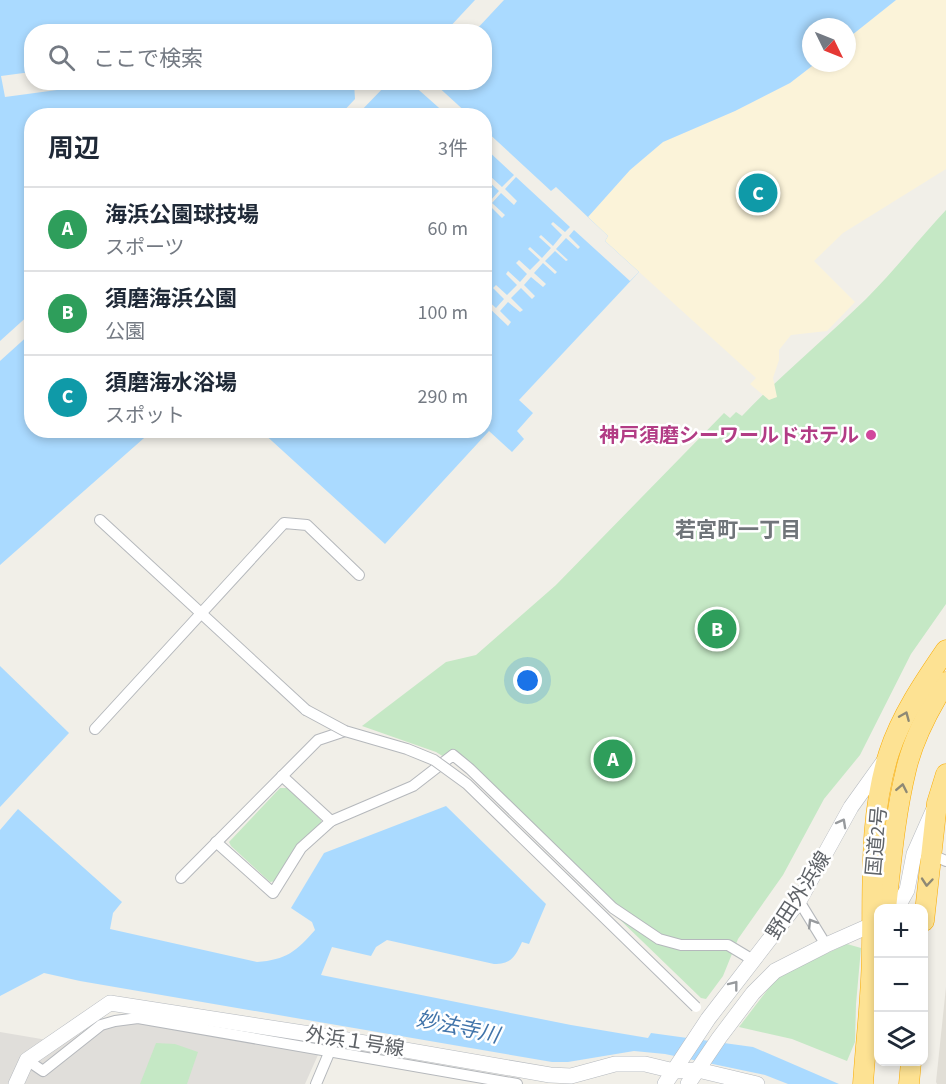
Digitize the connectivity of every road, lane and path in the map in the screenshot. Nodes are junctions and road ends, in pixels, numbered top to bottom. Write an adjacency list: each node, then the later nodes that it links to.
1 (100, 520): 3 (street)
2 (358, 575): 3 (street)
3 (201, 612): 6 (street); 7 (street, bridge)
4 (946, 650): 8 (highway, 国道2号, one-way to 4)
5 (945, 683): 16 (highway, one-way to 5)
6 (95, 729)
7 (345, 730): 9 (street); 25 (street, bridge)
8 (889, 753): 15 (street, 野田外浜線, one-way to 8); 19 (highway, 国道2号)
9 (282, 776): 11 (street); 12 (street)
10 (943, 788): 13 (highway); 17 (street)
11 (331, 821): 12 (street); 23 (street)
12 (216, 843): 14 (street)
13 (938, 858): 18 (highway, one-way to 18)
14 (181, 878)
15 (799, 901): 22 (street, one-way to 15); 23 (street, 野田外浜線)
16 (887, 904)
17 (900, 904)
18 (928, 904)
19 (874, 917)
20 (874, 924): 22 (street, 野田外浜線)
21 (874, 940): 36 (highway, 国道2号)
22 (826, 945): 28 (street, 野田外浜線)
23 (753, 960): 25 (street, 野田外浜線, one-way to 23)
24 (875, 1012): 37 (highway)
25 (704, 1026): 27 (street, 野田外浜線)
26 (333, 1044): 27 (street, 外浜１号線); 30 (street, 外浜１号線); 31 (street); 32 (street)
27 (677, 1066): 28 (street, 外浜１号線); 33 (street)
28 (701, 1066): 34 (street); 35 (street, 外浜１号線)
29 (911, 1066): 38 (highway)
30 (16, 1084)
31 (316, 1084)
32 (517, 1084)
33 (665, 1084)
34 (688, 1084)
35 (757, 1084)
36 (862, 1084)
37 (867, 1084)
38 (909, 1084)

